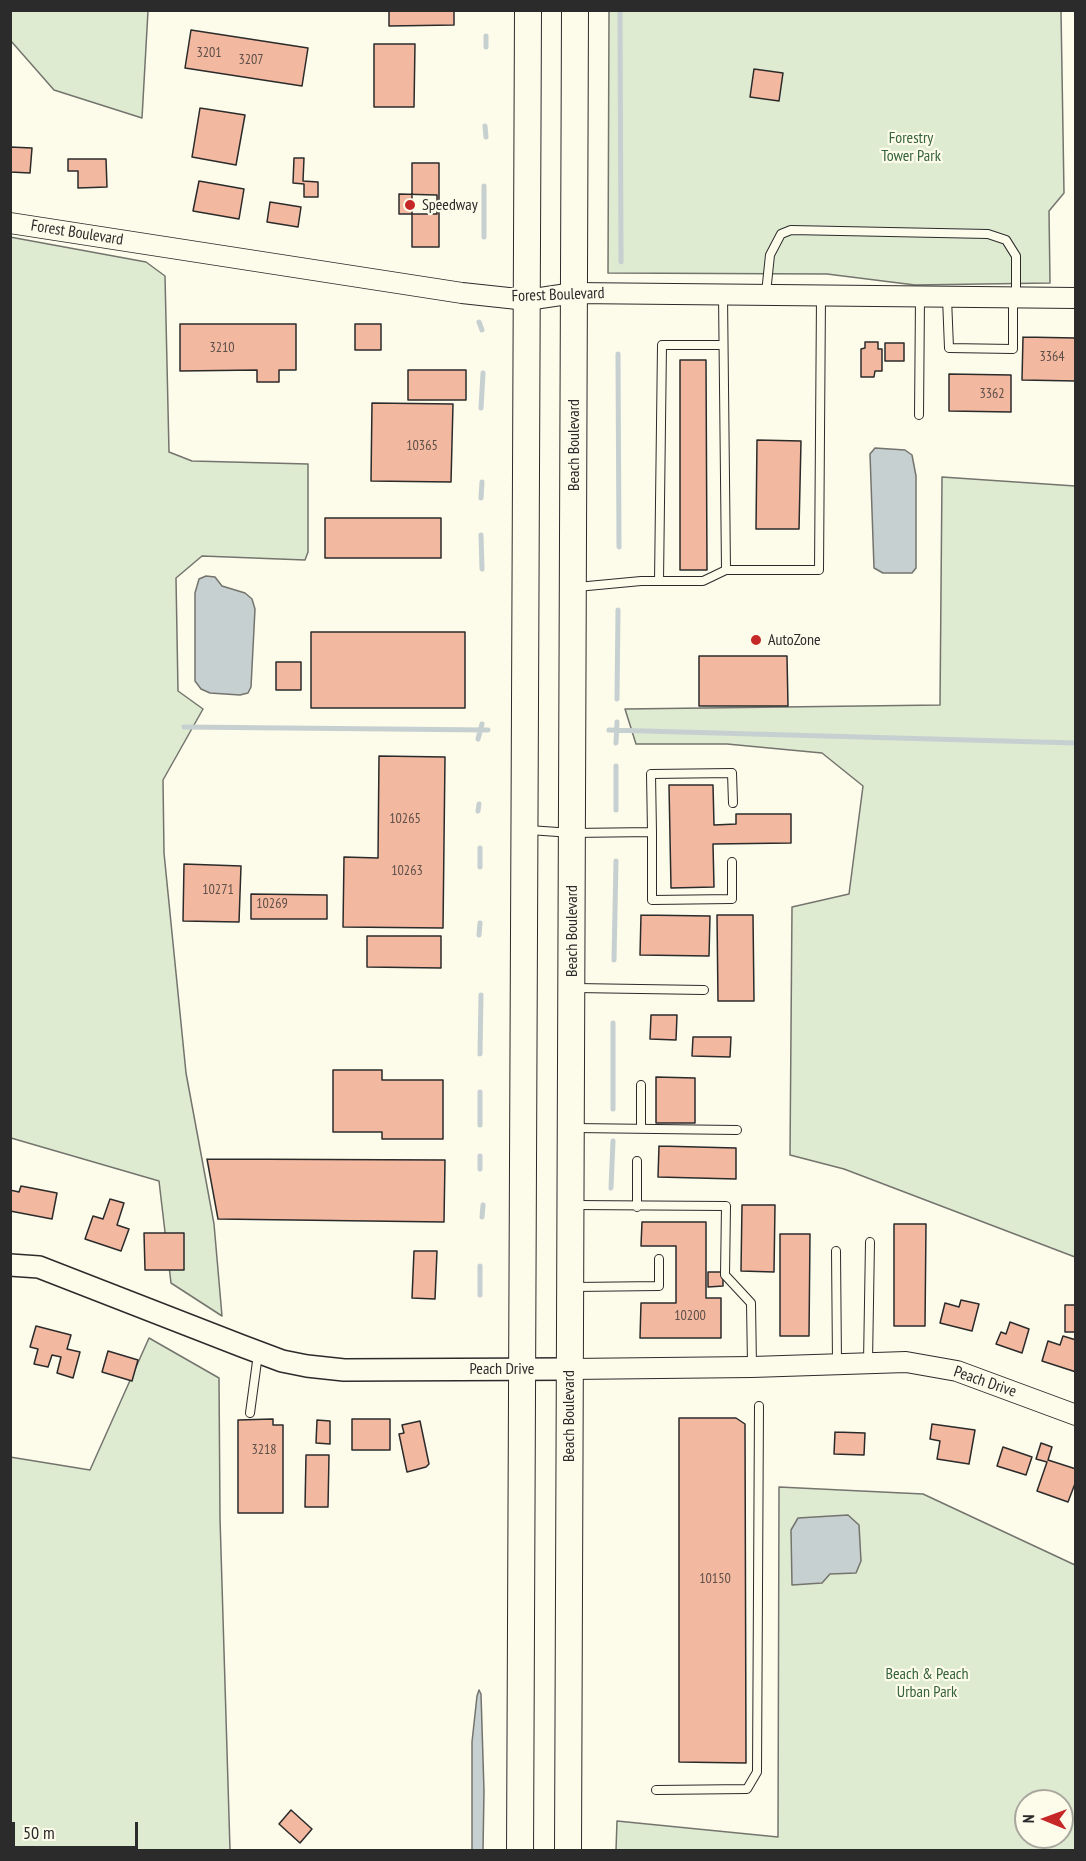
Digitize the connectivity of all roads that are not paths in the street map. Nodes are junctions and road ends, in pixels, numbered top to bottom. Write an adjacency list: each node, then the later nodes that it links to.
1 (528, 10): 12 (highway)
2 (575, 10): 4 (highway, Beach Boulevard)
3 (10, 223): 12 (street, Forest Boulevard)
4 (574, 293): 5 (street, Forest Boulevard); 12 (street, Forest Boulevard); 17 (highway, Beach Boulevard)
5 (723, 294): 6 (street, Forest Boulevard); 13 (lane)
6 (766, 295): 7 (street, Forest Boulevard); 10 (lane)
7 (821, 296): 8 (street, Forest Boulevard); 15 (lane)
8 (920, 297): 9 (street, Forest Boulevard); 14 (lane)
9 (947, 297): 10 (street, Forest Boulevard); 10 (lane)
10 (1015, 298): 11 (street, Forest Boulevard)
11 (1076, 298)
12 (527, 300): 19 (highway)
13 (723, 345): 15 (lane); 16 (lane)
14 (919, 415)
15 (726, 570): 16 (lane)
16 (659, 581): 17 (lane)
17 (573, 587): 21 (highway, Beach Boulevard)
18 (733, 802): 20 (lane)
19 (525, 829): 21 (lane); 41 (highway)
20 (652, 832): 21 (lane); 22 (lane)
21 (572, 833): 23 (highway, Beach Boulevard)
22 (732, 862)
23 (571, 988): 24 (lane); 26 (highway, Beach Boulevard)
24 (704, 990)
25 (641, 1085): 27 (lane)
26 (571, 1128): 27 (lane); 30 (highway, Beach Boulevard)
27 (641, 1129): 28 (lane)
28 (737, 1130)
29 (637, 1161): 31 (lane)
30 (571, 1204): 31 (lane); 36 (highway, Beach Boulevard)
31 (637, 1207): 40 (lane)
32 (870, 1242): 38 (lane)
33 (836, 1251): 39 (lane)
34 (659, 1259): 36 (lane)
35 (10, 1264): 37 (main road, Peach Drive)
36 (570, 1287): 42 (highway, Beach Boulevard)
37 (258, 1352): 41 (main road, Peach Drive); 44 (lane)
38 (868, 1364): 39 (street, Peach Drive); 45 (street, Peach Drive)
39 (837, 1365): 40 (street, Peach Drive)
40 (752, 1367): 42 (street, Peach Drive)
41 (523, 1369): 42 (main road, Peach Drive); 47 (highway)
42 (570, 1369): 48 (highway, Beach Boulevard)
43 (759, 1406): 46 (lane)
44 (250, 1413)
45 (1076, 1415)
46 (656, 1790)
47 (520, 1851)
48 (568, 1851)

